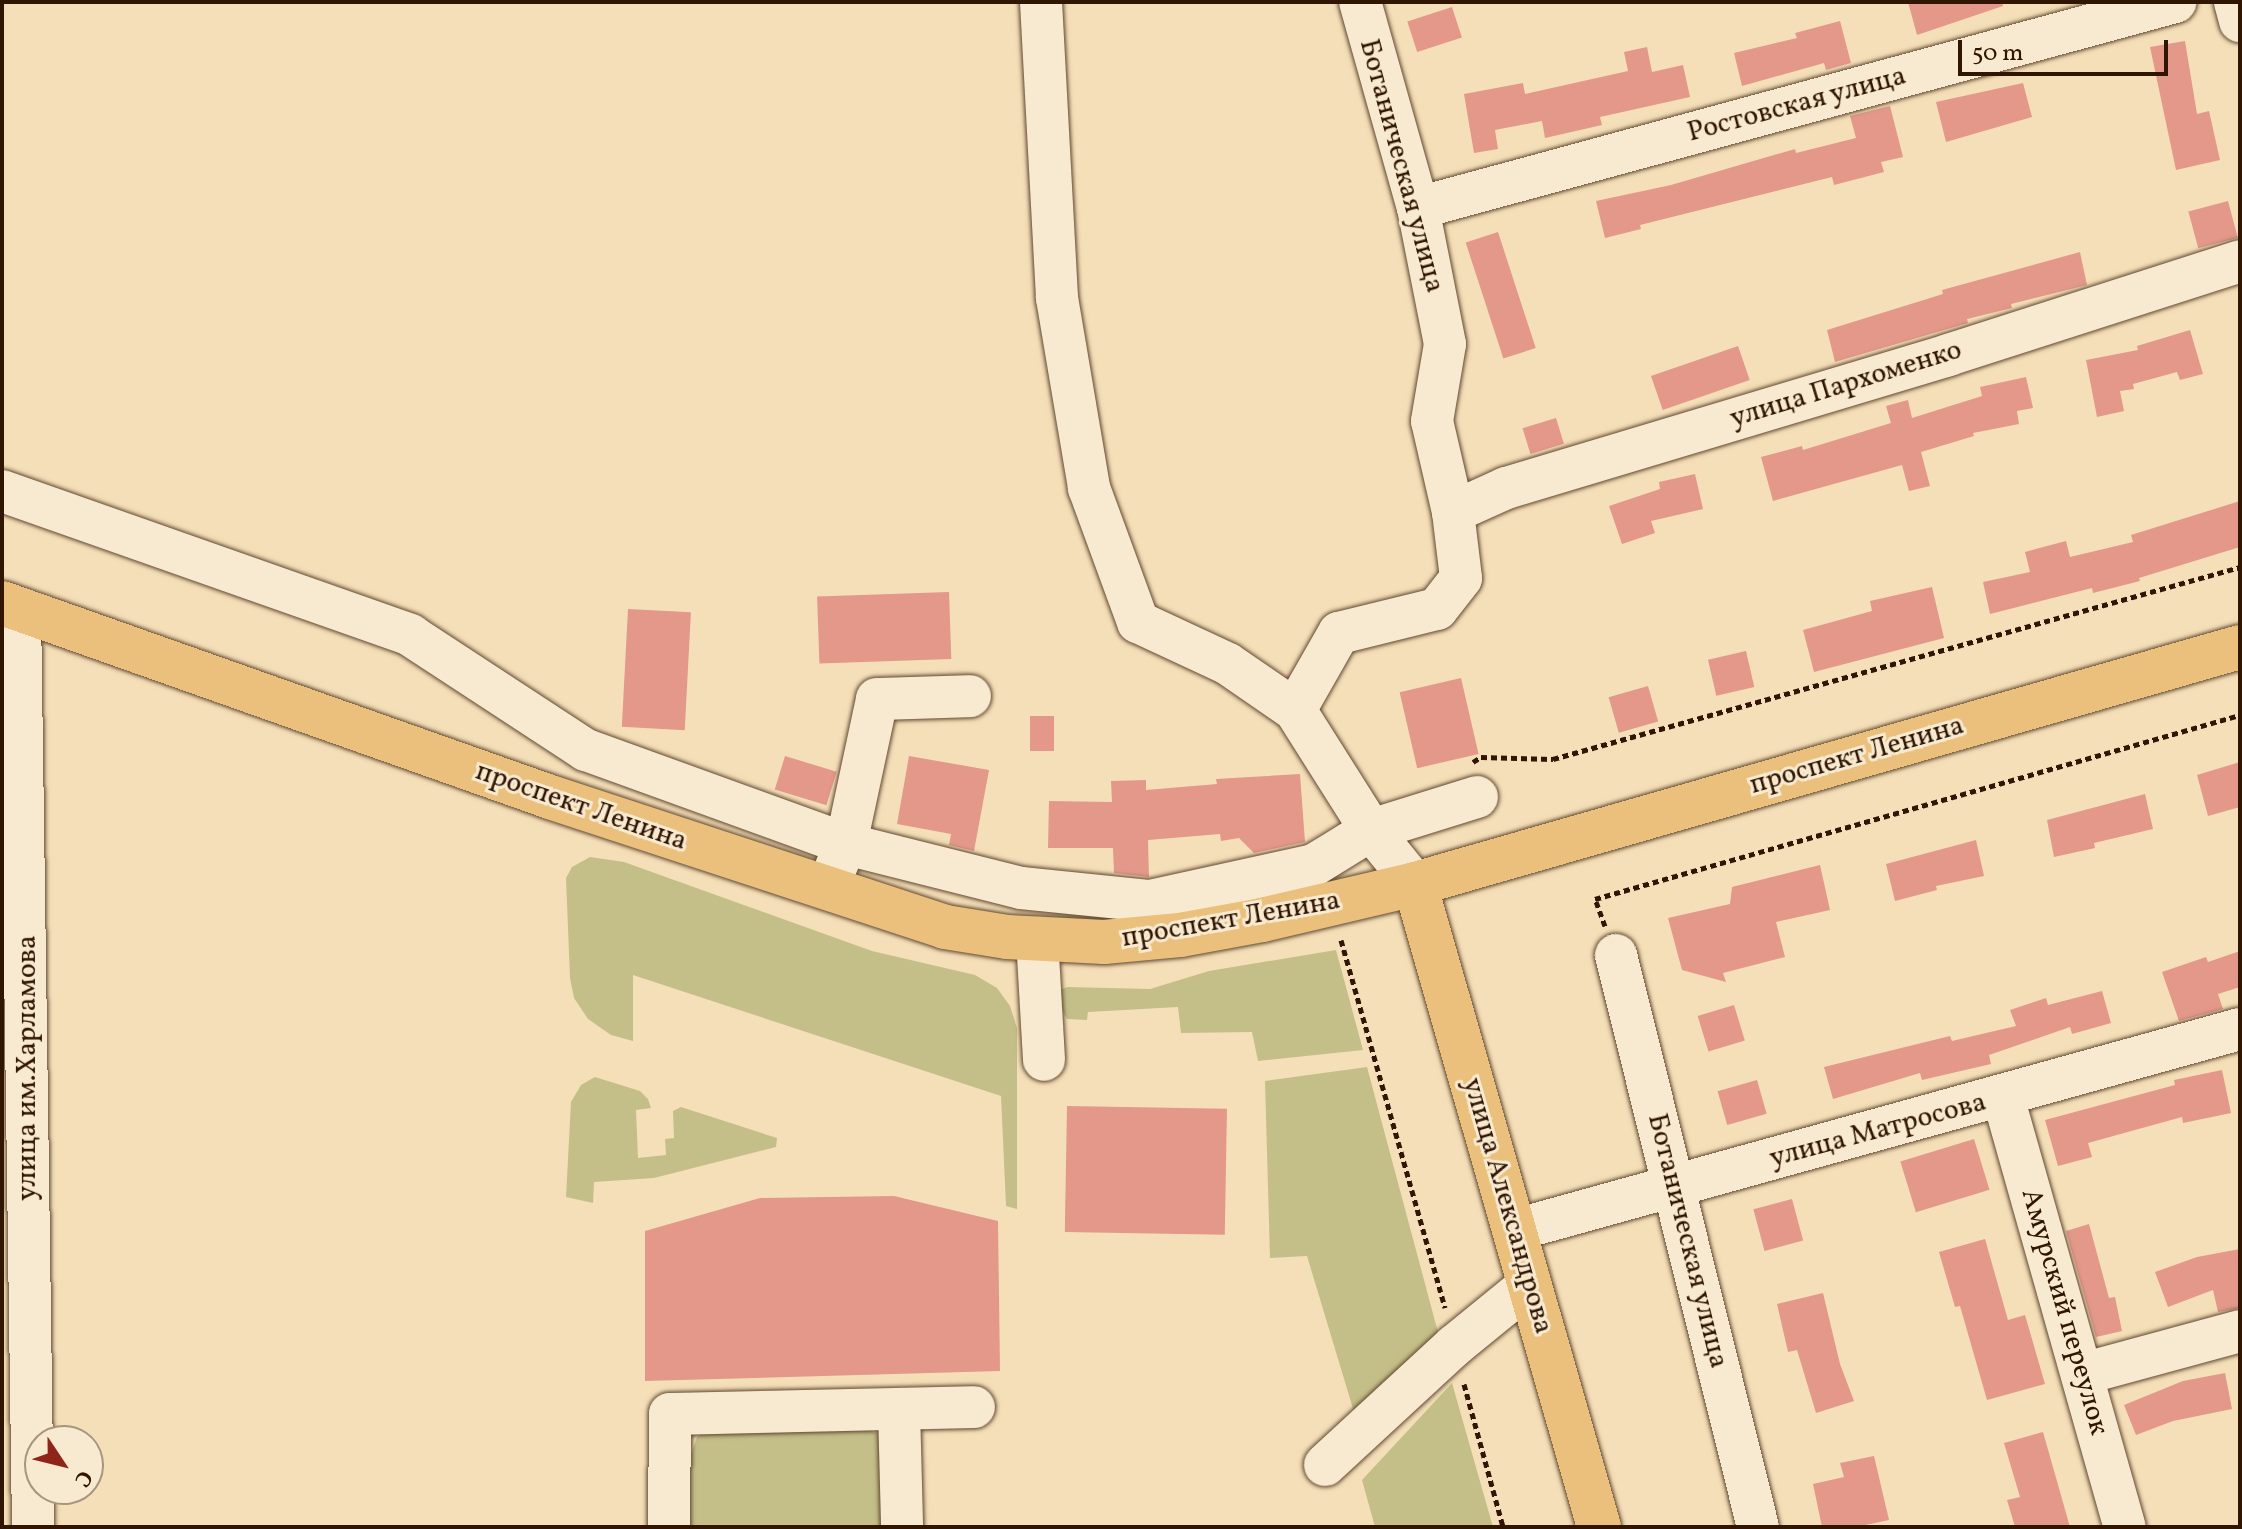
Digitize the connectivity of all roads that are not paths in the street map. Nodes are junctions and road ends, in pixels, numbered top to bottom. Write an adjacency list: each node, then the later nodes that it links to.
1 (1041, 2): 13 (street)
2 (1360, 2): 6 (street, Ботаническая улица)
3 (2175, 2): 6 (street, Ростовская улица)
4 (2235, 2): 5 (street)
5 (2240, 21)
6 (1418, 208): 9 (street, Ботаническая улица)
7 (2240, 261): 9 (street, улица Пархоменко)
8 (2, 491): 17 (street)
9 (1453, 512): 13 (street, Ботаническая улица)
10 (11, 606): 15 (street, улица им.Харламова); 20 (main road, проспект Ленина)
11 (2240, 647): 18 (main road, проспект Ленина)
12 (970, 696): 17 (street)
13 (1295, 710): 16 (street)
14 (1475, 783): 16 (street)
15 (14, 797): 30 (street, улица им.Харламова)
16 (1371, 830): 18 (street); 19 (street)
17 (846, 844): 19 (street); 20 (street)
18 (1415, 884): 21 (main road, проспект Ленина); 27 (main road, улица Александрова)
19 (1021, 888): 21 (street)
20 (826, 890): 21 (main road, проспект Ленина)
21 (1022, 938): 24 (street)
22 (1616, 955): 26 (street, Ботаническая улица)
23 (2240, 1029): 25 (street, улица Матросова)
24 (1044, 1060)
25 (2003, 1097): 26 (street, улица Матросова); 31 (street, Амурский переулок)
26 (1674, 1186): 27 (street, улица Матросова); 39 (street, Ботаническая улица)
27 (1515, 1230): 28 (main road, улица Александрова)
28 (1530, 1284): 34 (street); 38 (main road, улица Александрова)
29 (2240, 1331): 31 (street)
30 (16, 1362): 35 (street, улица им.Харламова)
31 (2082, 1374): 40 (street, Амурский переулок)
32 (974, 1407): 33 (street)
33 (899, 1409): 36 (street); 37 (street)
34 (1325, 1465)
35 (33, 1527)
36 (669, 1527)
37 (902, 1527)
38 (1599, 1527)
39 (1758, 1527)
40 (2125, 1527)

